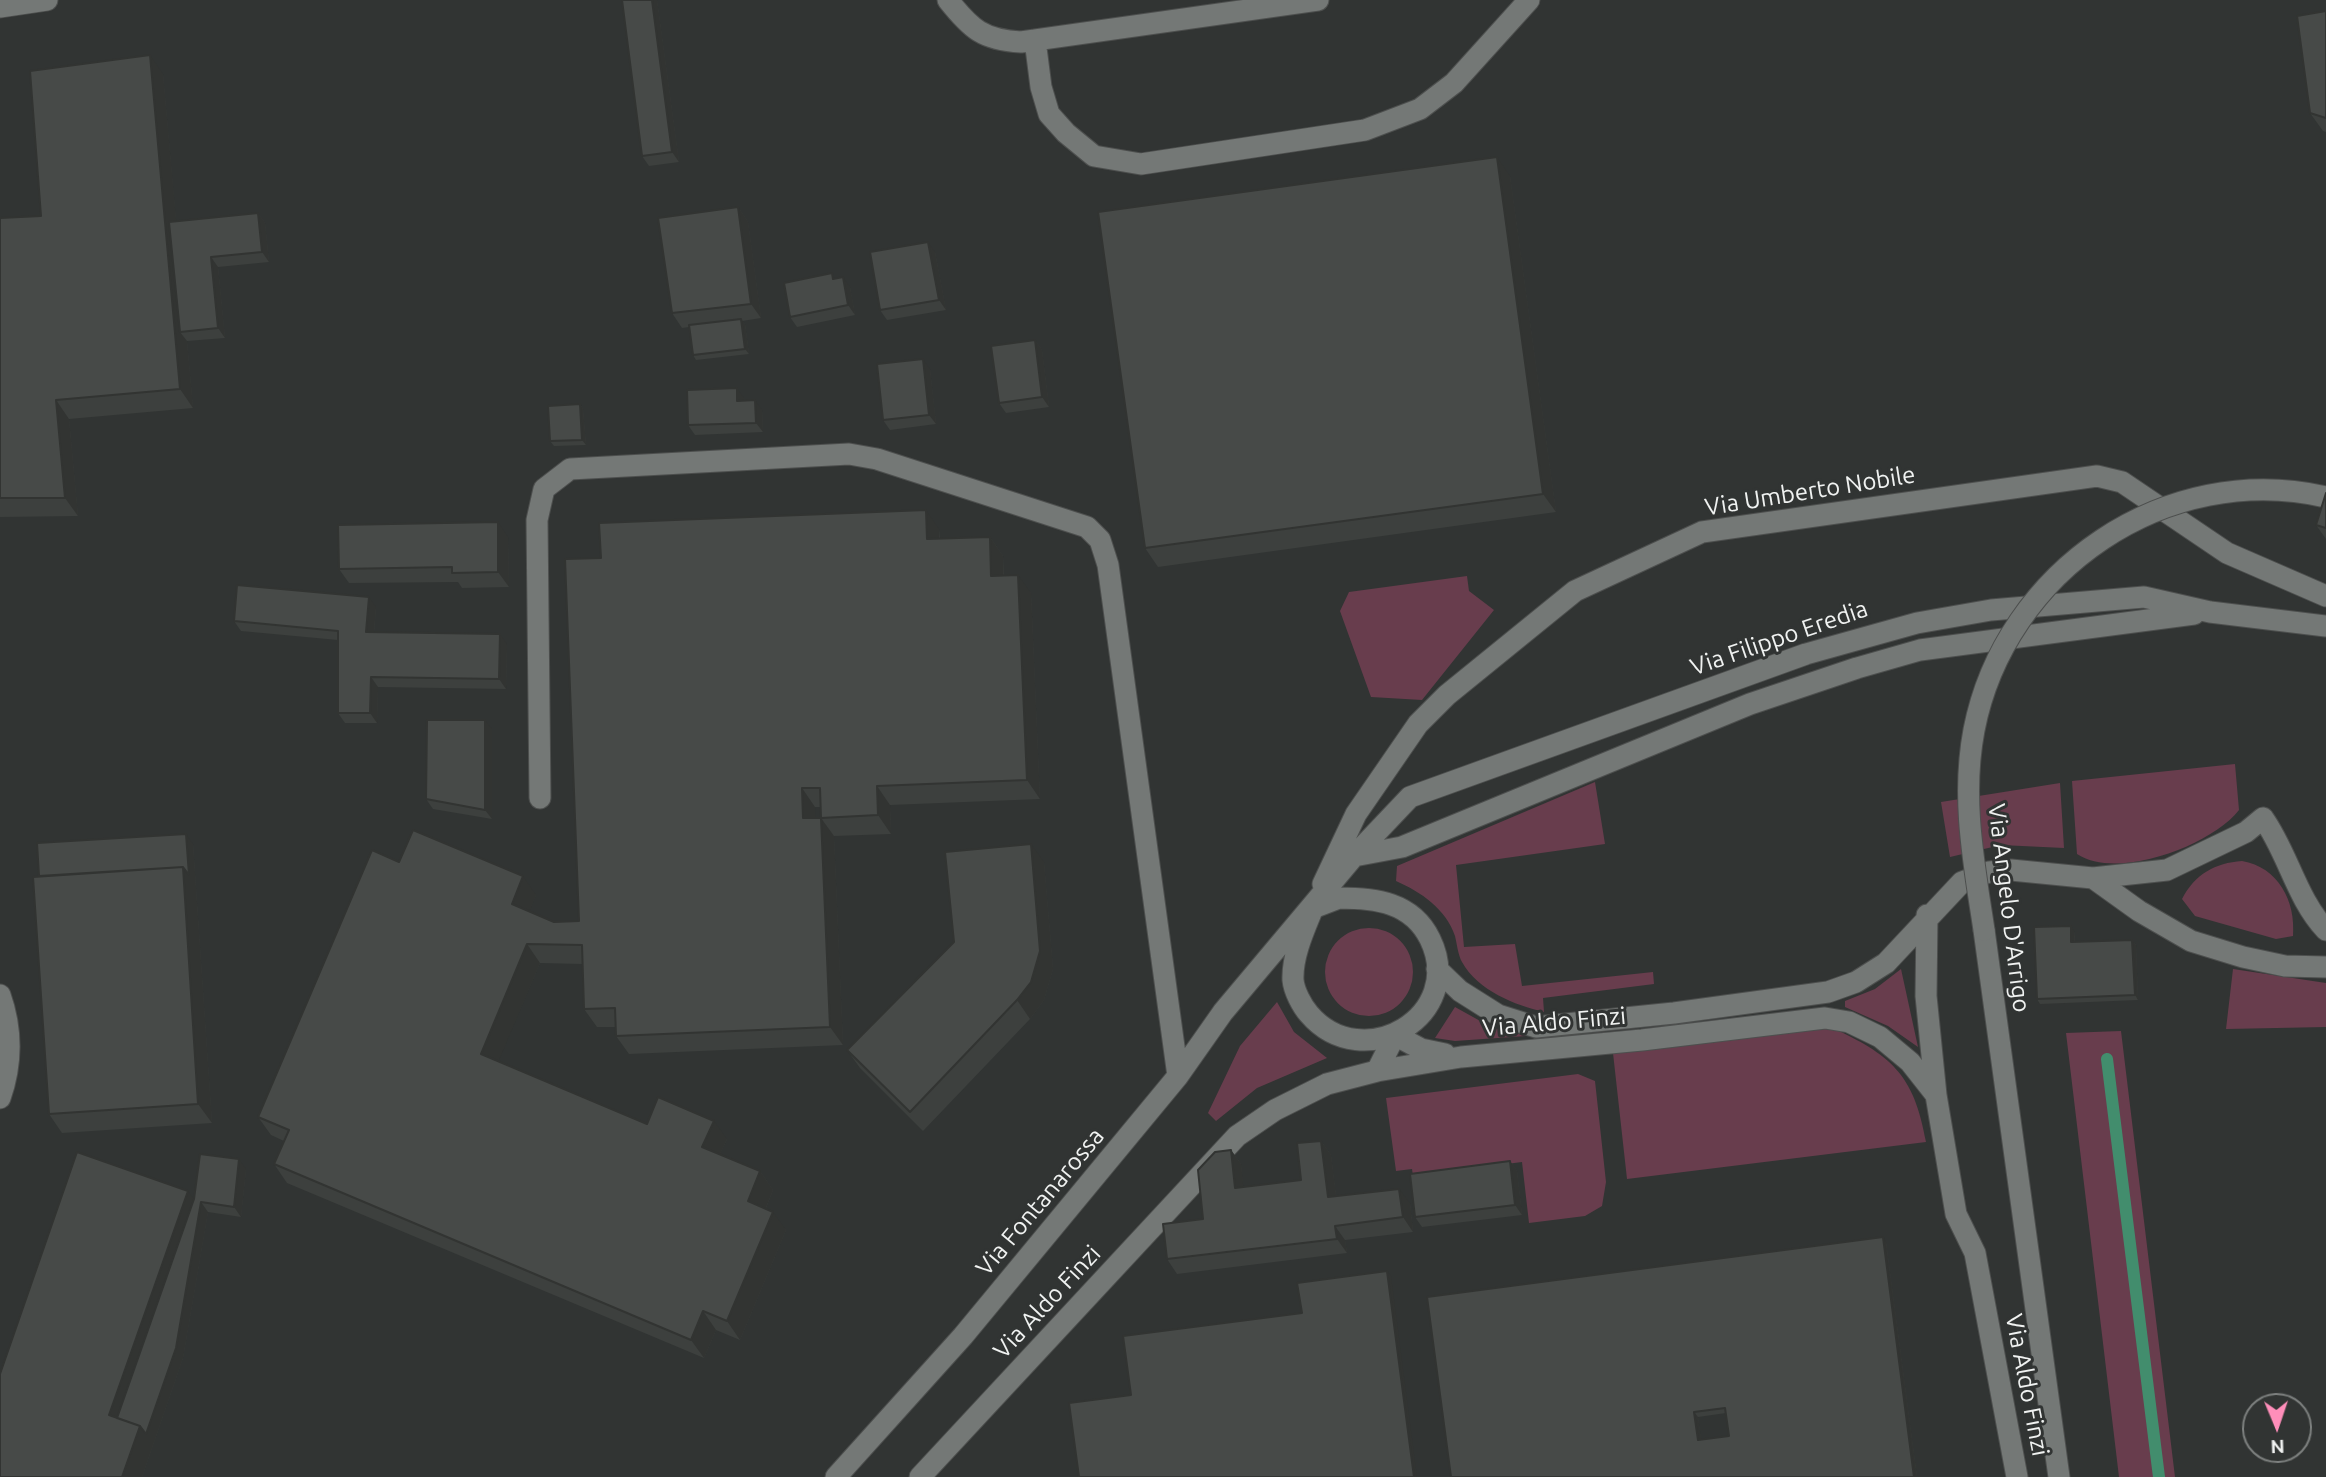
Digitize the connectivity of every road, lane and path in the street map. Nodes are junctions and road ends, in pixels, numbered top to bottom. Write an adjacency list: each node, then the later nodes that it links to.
1 (47, 0): 5 (street)
2 (948, 0): 6 (street)
3 (1318, 0): 6 (street)
4 (1530, 0): 6 (street)
5 (0, 7)
6 (1035, 40)
7 (2326, 497): 29 (street, Via Angelo D'Arrigo, bridge)
8 (2326, 596): 14 (street, Via Umberto Nobile)
9 (2210, 612): 10 (street, Via Filippo Eredia); 12 (street); 12 (street, Via Filippo Eredia)
10 (2326, 626)
11 (540, 799): 23 (street)
12 (1354, 856): 14 (street, Via Filippo Eredia)
13 (2093, 878): 15 (street, Via Aldo Finzi); 16 (street, Via Aldo Finzi); 17 (street)
14 (1312, 908): 18 (street); 20 (street); 23 (street, Via Fontanarossa)
15 (1927, 915): 18 (street, Via Aldo Finzi); 24 (street)
16 (2326, 930)
17 (2326, 967)
18 (1437, 969): 20 (street)
19 (0, 995): 25 (street)
20 (1395, 1035): 21 (street); 22 (street)
21 (1461, 1057): 22 (street, Via Aldo Finzi); 24 (street, Via Aldo Finzi)
22 (1377, 1071): 27 (street, Via Aldo Finzi)
23 (1178, 1076): 26 (street, Via Fontanarossa)
24 (1936, 1095): 28 (street, Via Aldo Finzi)
25 (0, 1098)
26 (836, 1477)
27 (920, 1477)
28 (2017, 1477)
29 (2059, 1477)

